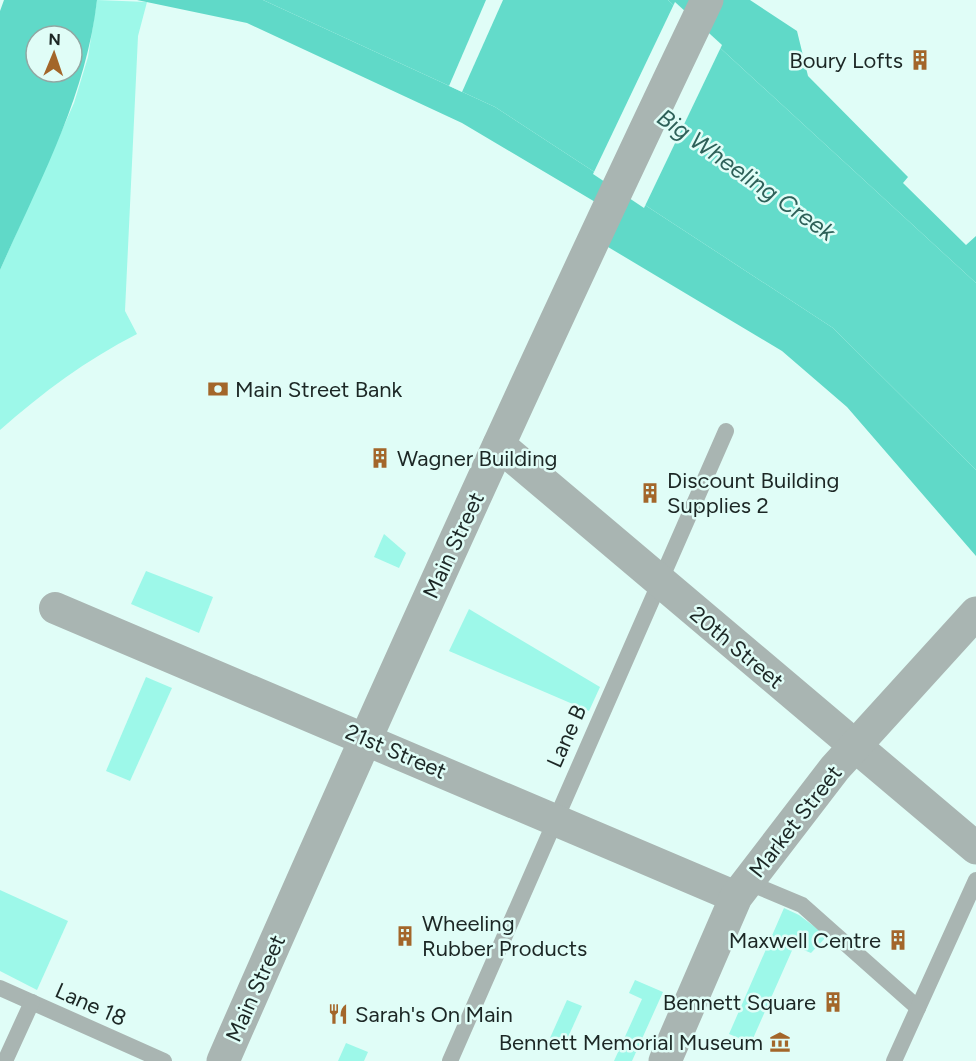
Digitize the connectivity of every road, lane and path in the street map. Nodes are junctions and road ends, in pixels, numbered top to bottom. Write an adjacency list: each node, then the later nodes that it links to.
1 (707, 0): 3 (street, Main Street)
2 (726, 431): 4 (lane, Lane B)
3 (498, 445): 4 (street, 20th Street); 7 (street, Main Street)
4 (659, 582): 8 (street, 20th Street); 9 (lane, Lane B)
5 (55, 608): 7 (street, 21st Street)
6 (976, 613): 8 (street, Market Street)
7 (364, 738): 9 (street, 21st Street); 18 (street, Main Street)
8 (854, 746): 10 (street, 20th Street); 12 (street, Market Street)
9 (554, 819): 12 (street, 21st Street); 19 (lane, Lane B)
10 (976, 848)
11 (976, 880): 15 (lane)
12 (742, 890): 15 (lane); 20 (street, Market Street)
13 (0, 988): 14 (lane, Lane 18)
14 (32, 1002): 16 (lane); 17 (lane, Lane 18)
15 (918, 1008): 21 (lane)
16 (5, 1061)
17 (164, 1061)
18 (223, 1061)
19 (450, 1061)
20 (665, 1061)
21 (894, 1061)

